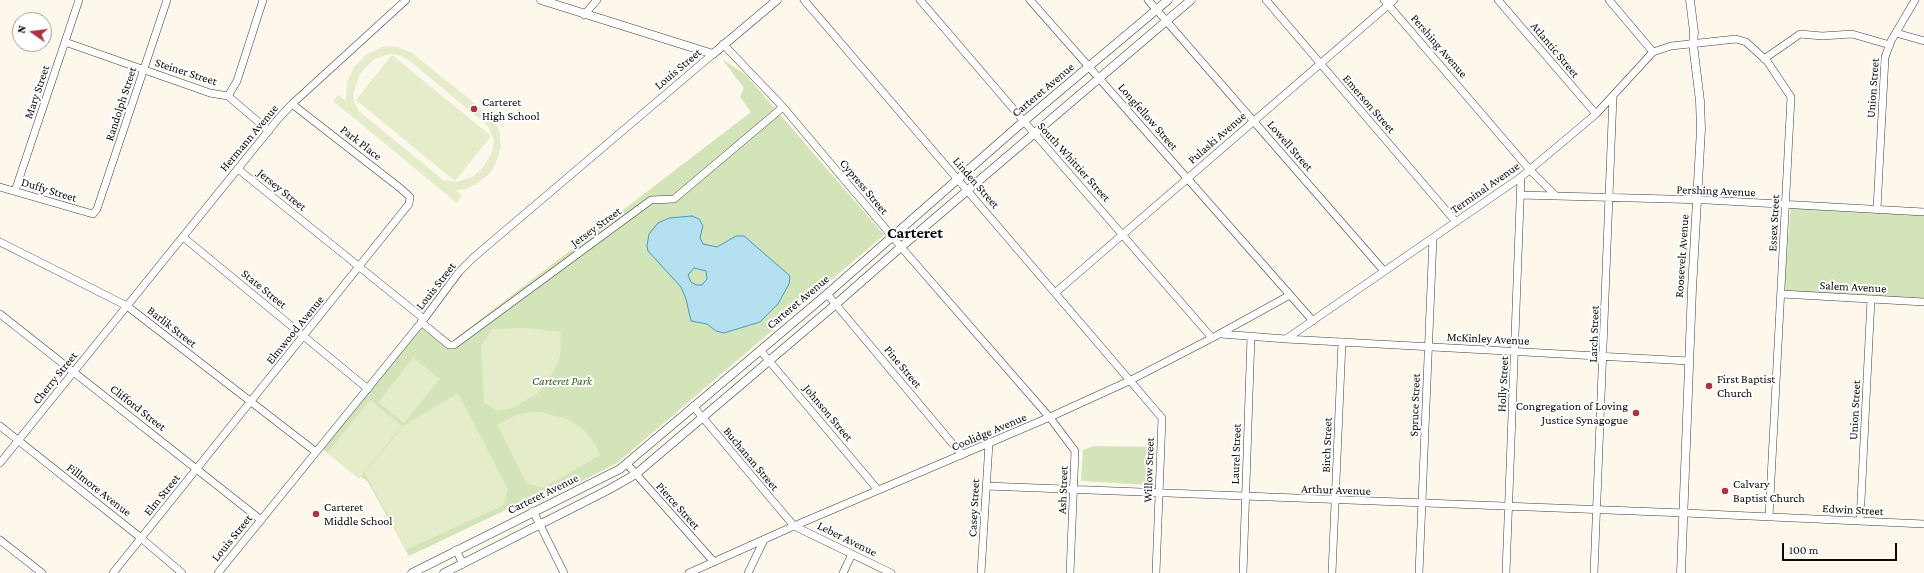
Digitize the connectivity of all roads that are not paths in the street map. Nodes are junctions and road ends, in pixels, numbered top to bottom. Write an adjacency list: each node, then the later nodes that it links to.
1 (79, 0): 25 (street, Mary Street)
2 (167, 0): 34 (street, Randolph Street)
3 (263, 0): 36 (street)
4 (406, 0): 38 (street, Hermann Avenue)
5 (541, 0): 21 (street)
6 (597, 0): 21 (street)
7 (777, 0): 26 (street)
8 (804, 0): 49 (street, Linden Street)
9 (920, 0): 41 (street, South Whittier Street)
10 (1030, 0): 33 (street, Longfellow Street)
11 (1148, 0): 20 (street, Lowell Street)
12 (1168, 0): 20 (street, Carteret Avenue)
13 (1191, 0): 22 (street)
14 (1266, 0): 32 (street, Emerson Street)
15 (1498, 0): 40 (street, Atlantic Street)
16 (1609, 0): 29 (street)
17 (1690, 0): 27 (street, Roosevelt Avenue)
18 (1915, 0): 23 (street, Union Street)
19 (1389, 2): 32 (street, Pulaski Avenue); 46 (street, Pershing Avenue)
20 (1156, 10): 22 (street, Lowell Street); 33 (street, Carteret Avenue)
21 (584, 15): 30 (street)
22 (1166, 21): 35 (street); 42 (street, Lowell Street)
23 (1896, 33): 24 (street); 28 (street, Union Street)
24 (1924, 41)
25 (65, 42): 34 (street, Steiner Street); 51 (street, Mary Street)
26 (723, 44): 30 (street); 39 (street, Cypress Street)
27 (1693, 44): 29 (street, Essex Street); 31 (street, Essex Street); 56 (street, Roosevelt Avenue)
28 (1890, 44): 31 (street); 59 (street, Union Street)
29 (1653, 52): 37 (street, Terminal Avenue)
30 (713, 54): 80 (street, Louis Street)
31 (1764, 59): 58 (street, Essex Street)
32 (1320, 64): 42 (street, Pulaski Avenue); 62 (street, Emerson Street)
33 (1089, 67): 35 (street, Longfellow Street); 41 (street, Carteret Avenue)
34 (144, 70): 36 (street, Steiner Street); 61 (street, Randolph Street)
35 (1099, 78): 44 (street); 48 (street, Longfellow Street)
36 (228, 96): 43 (street, Steiner Street)
37 (1613, 96): 40 (street, Terminal Avenue); 55 (street, Larch Street)
38 (292, 104): 43 (street, Hermann Avenue); 57 (street, Park Place)
39 (783, 107): 64 (street, Cypress Street); 80 (street, Jersey Street)
40 (1596, 114): 46 (street, Terminal Avenue)
41 (1024, 121): 44 (street, South Whittier Street); 49 (street, Carteret Avenue)
42 (1254, 121): 48 (street, Pulaski Avenue); 70 (street, Lowell Street)
43 (269, 131): 45 (street, Hermann Avenue)
44 (1034, 133): 52 (street); 63 (street, South Whittier Street)
45 (238, 169): 65 (street, Hermann Avenue); 69 (street, Jersey Street)
46 (1530, 170): 47 (street, Terminal Avenue); 54 (street, Pershing Avenue)
47 (1521, 177): 53 (street, Holly Street); 62 (street, Terminal Avenue)
48 (1187, 178): 63 (street, Pulaski Avenue); 74 (street, Longfellow Street)
49 (958, 179): 52 (street, Linden Street); 64 (street, Carteret Avenue)
50 (0, 187): 51 (street, Duffy Street)
51 (15, 191): 61 (street, Duffy Street)
52 (968, 191): 68 (street); 71 (street, Linden Street)
53 (1521, 195): 54 (street, Pershing Avenue); 90 (street, Holly Street)
54 (1556, 196): 55 (street, Pershing Avenue)
55 (1610, 198): 56 (street, Pershing Avenue); 91 (street, Larch Street)
56 (1697, 201): 58 (street, Pershing Avenue); 93 (street, Roosevelt Avenue)
57 (410, 204): 69 (street, Elmwood Avenue)
58 (1787, 205): 59 (street, Pershing Avenue); 73 (street, Essex Street)
59 (1877, 209): 60 (street, Pershing Avenue)
60 (1924, 212)
61 (92, 214)
62 (1456, 222): 66 (street, Terminal Avenue)
63 (1123, 234): 71 (street, Pulaski Avenue); 85 (street, South Whittier Street)
64 (892, 236): 68 (street, Cypress Street); 72 (street, Carteret Avenue)
65 (183, 237): 78 (street, Hermann Avenue); 83 (street, State Street)
66 (1433, 238): 70 (street, Terminal Avenue); 88 (street, Spruce Street)
67 (0, 242): 78 (street, Barlik Street)
68 (901, 247): 77 (street); 99 (street, Cypress Street)
69 (360, 267): 80 (street, Jersey Street); 83 (street, Elmwood Avenue)
70 (1384, 271): 81 (street, Terminal Avenue)
71 (1055, 293): 95 (street, Linden Street)
72 (827, 294): 77 (street, Pine Street); 89 (street, Carteret Avenue)
73 (1782, 294): 75 (street, Salem Avenue); 121 (street, Essex Street)
74 (1290, 295): 81 (street, Longfellow Street); 82 (street, Coolidge Avenue)
75 (1871, 299): 76 (street, Salem Avenue); 123 (street, Union Street)
76 (1924, 302)
77 (836, 304): 92 (street); 105 (street, Pine Street)
78 (127, 306): 94 (street, Cherry Street); 97 (street, Barlik Street)
79 (0, 314): 94 (street, Clifford Street)
80 (423, 321): 96 (street, Louis Street)
81 (1312, 321): 86 (street)
82 (1221, 334): 84 (street, McKinley Avenue); 85 (street, Coolidge Avenue)
83 (304, 336): 96 (street, State Street); 97 (street, Elmwood Avenue)
84 (1251, 336): 86 (street, McKinley Avenue); 114 (street, Laurel Street)
85 (1212, 338): 95 (street, Coolidge Avenue)
86 (1286, 339): 87 (street, McKinley Avenue)
87 (1342, 342): 88 (street, McKinley Avenue); 115 (street, Birch Street)
88 (1428, 347): 90 (street, McKinley Avenue); 116 (street, Spruce Street)
89 (760, 350): 92 (street, Johnson Street); 98 (street, Carteret Avenue)
90 (1516, 352): 91 (street, McKinley Avenue); 117 (street, Holly Street)
91 (1604, 356): 93 (street, McKinley Avenue); 118 (street, Larch Street)
92 (770, 361): 100 (street); 111 (street, Johnson Street)
93 (1689, 361): 120 (street, Roosevelt Avenue)
94 (74, 372): 102 (street, Cherry Street); 108 (street, Clifford Street)
95 (1129, 381): 99 (street, Coolidge Avenue); 113 (street, Willow Street)
96 (368, 389): 104 (street, Louis Street)
97 (251, 402): 104 (street, Barlik Street); 108 (street, Elmwood Avenue)
98 (693, 406): 100 (street, Buchanan Street); 107 (street, Carteret Avenue)
99 (1050, 417): 103 (street, Coolidge Avenue); 112 (street, Ash Street)
100 (702, 418): 109 (street); 126 (street, Buchanan Street)
101 (0, 426): 102 (street, Fillmore Avenue)
102 (18, 441): 106 (street, Cherry Street); 127 (street, Fillmore Avenue)
103 (988, 443): 105 (street, Coolidge Avenue); 110 (street, Casey Street)
104 (316, 452): 122 (street, Louis Street)
105 (962, 455): 111 (street, Coolidge Avenue)
106 (0, 464)
107 (627, 464): 109 (street, Pierce Street); 119 (street, Carteret Avenue)
108 (197, 469): 122 (street, Clifford Street); 127 (street, Elm Street)
109 (636, 474): 125 (street); 132 (street, Pierce Street)
110 (986, 486): 112 (street, Arthur Avenue); 145 (street, Casey Street)
111 (878, 490): 126 (street, Coolidge Avenue)
112 (1074, 490): 113 (street, Arthur Avenue); 146 (street, Ash Street)
113 (1160, 494): 114 (street, Arthur Avenue); 147 (street, Willow Street)
114 (1246, 497): 115 (street, Arthur Avenue); 148 (street, Laurel Street)
115 (1336, 501): 116 (street, Arthur Avenue); 149 (street, Birch Street)
116 (1422, 504): 117 (street, Arthur Avenue); 150 (street, Spruce Street)
117 (1509, 508): 118 (street, Arthur Avenue); 151 (street, Holly Street)
118 (1597, 510): 120 (street, Arthur Avenue); 152 (street, Larch Street)
119 (533, 511): 125 (street); 130 (street, Carteret Avenue)
120 (1685, 513): 121 (street, Edwin Street); 153 (street, Roosevelt Avenue)
121 (1769, 517): 123 (street, Edwin Street)
122 (261, 520): 137 (street, Louis Street)
123 (1860, 521): 124 (street, Edwin Street)
124 (1924, 524)
125 (540, 526): 133 (street); 140 (street)
126 (794, 526): 129 (street, Coolidge Avenue); 131 (street, Leber Avenue)
127 (141, 538): 135 (street, Elm Street); 136 (street, Fillmore Avenue)
128 (0, 540): 134 (street)
129 (764, 540): 132 (street, Coolidge Avenue); 142 (street)
130 (456, 550): 133 (street); 138 (street, Carteret Avenue)
131 (852, 554): 143 (street); 144 (street, Leber Avenue)
132 (714, 562): 141 (street, Coolidge Avenue)
133 (463, 564): 139 (street)
134 (42, 573)
135 (113, 573)
136 (182, 573)
137 (218, 573)
138 (412, 573)
139 (444, 573)
140 (564, 573)
141 (688, 573)
142 (748, 573)
143 (843, 573)
144 (891, 573)
145 (981, 573)
146 (1070, 573)
147 (1156, 573)
148 (1243, 573)
149 (1332, 573)
150 (1419, 573)
151 (1506, 573)
152 (1594, 573)
153 (1681, 573)

